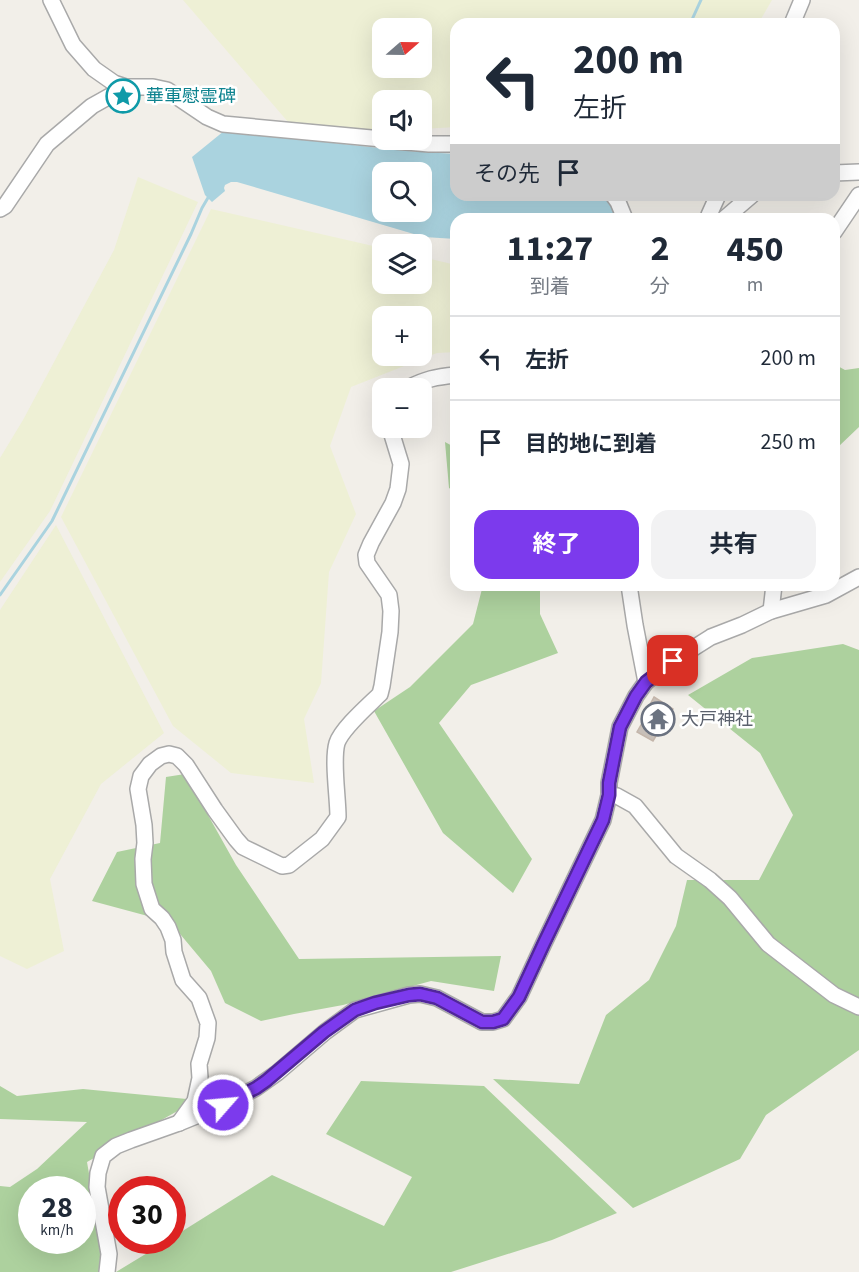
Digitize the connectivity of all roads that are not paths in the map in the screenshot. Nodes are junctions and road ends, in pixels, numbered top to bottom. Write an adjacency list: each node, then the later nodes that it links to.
1 (51, 0): 4 (street)
2 (802, 0): 3 (street)
3 (794, 18)
4 (126, 87): 5 (street); 12 (street)
5 (372, 139)
6 (432, 144): 7 (street)
7 (450, 144)
8 (859, 172): 9 (street)
9 (840, 173)
10 (859, 195): 14 (street)
11 (745, 201): 13 (street)
12 (0, 209)
13 (731, 213)
14 (840, 223)
15 (450, 376): 16 (street)
16 (432, 378)
17 (393, 438): 27 (street)
18 (859, 577): 19 (street)
19 (840, 587)
20 (630, 591): 24 (street)
21 (773, 591): 23 (street)
22 (833, 591): 23 (street)
23 (771, 611): 24 (street)
24 (646, 682): 25 (street)
25 (609, 795): 26 (street); 27 (street)
26 (859, 1007)
27 (179, 1123): 28 (street)
28 (107, 1272)

